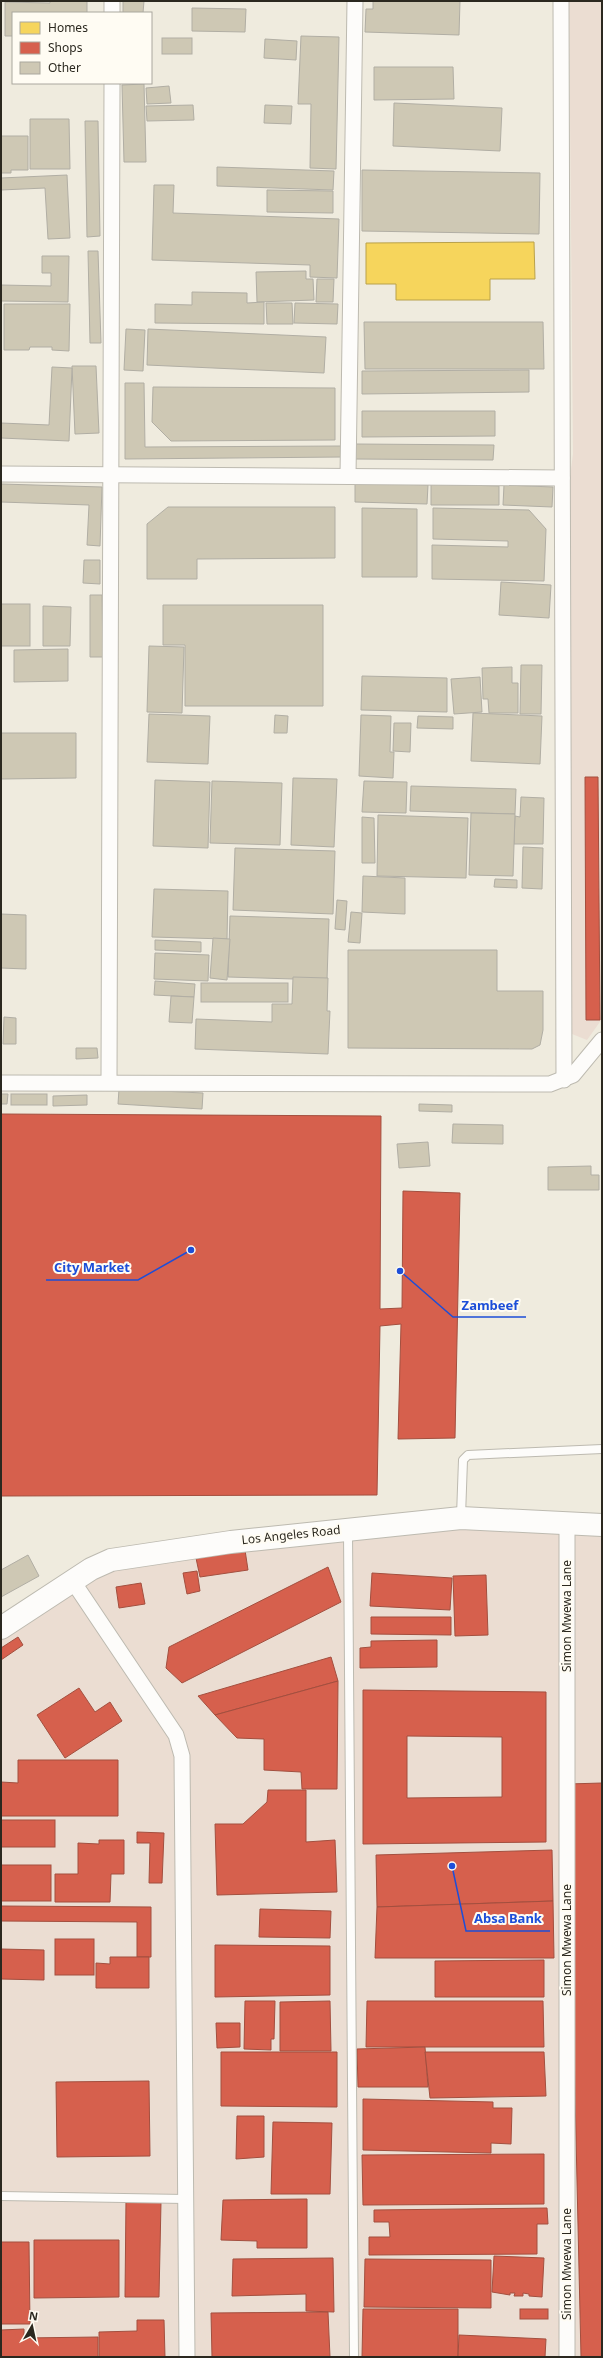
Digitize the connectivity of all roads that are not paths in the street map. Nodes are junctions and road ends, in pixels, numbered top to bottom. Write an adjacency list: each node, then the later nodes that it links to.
1 (112, 1): 4 (street)
2 (356, 1): 8 (street)
3 (561, 1): 9 (street)
4 (112, 12)
5 (112, 84): 7 (street)
6 (1, 474): 7 (street)
7 (112, 474): 8 (street); 12 (street)
8 (348, 476): 9 (street)
9 (562, 478): 11 (street)
10 (602, 1040): 11 (street)
11 (564, 1080): 12 (street)
12 (109, 1082): 13 (street)
13 (1, 1083)
14 (602, 1449): 15 (lane)
15 (461, 1518): 16 (main road, Los Angeles Road); 18 (main road, Los Angeles Road)
16 (567, 1524): 17 (main road, Los Angeles Road); 25 (street, Simon Mwewa Lane)
17 (602, 1525)
18 (348, 1529): 19 (main road, Los Angeles Road); 24 (lane)
19 (72, 1580): 20 (main road, Los Angeles Road); 22 (street)
20 (1, 1628)
21 (1, 2196): 22 (lane)
22 (185, 2199): 23 (street)
23 (187, 2357)
24 (354, 2357)
25 (567, 2357)

